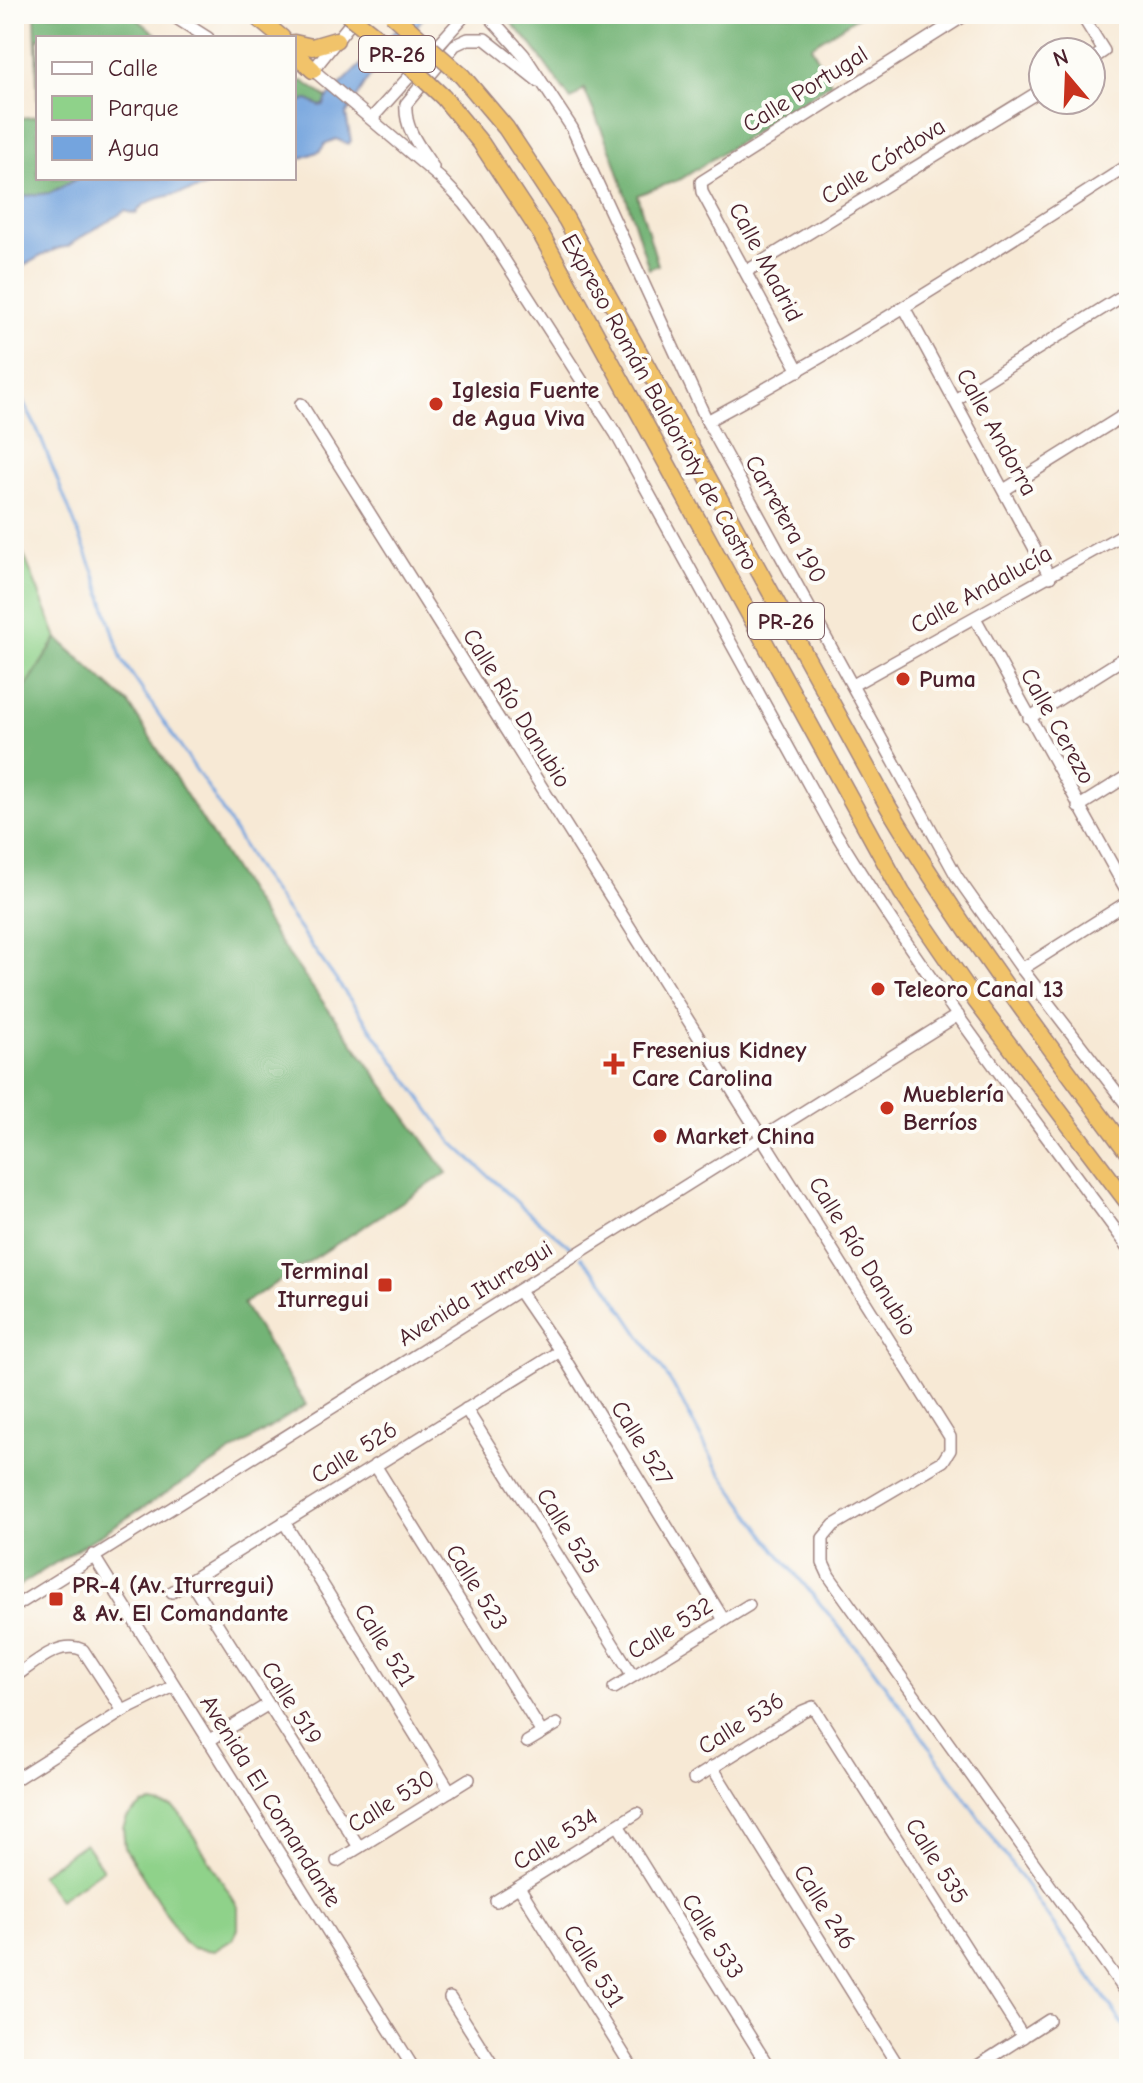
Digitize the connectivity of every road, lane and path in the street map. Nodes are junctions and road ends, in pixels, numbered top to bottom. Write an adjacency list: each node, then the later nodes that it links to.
1 (170, 14): 11 (street)
2 (253, 14): 10 (highway)
3 (347, 14): 47 (highway, Expreso Román Baldorioty de Castro / PR-26, bridge)
4 (358, 14): 13 (street)
5 (392, 14): 46 (highway, Expreso Román Baldorioty de Castro / PR-26, bridge)
6 (466, 14): 20 (street)
7 (487, 14): 18 (street, Carretera 190)
8 (967, 14): 22 (street, Calle Portugal)
9 (1081, 14): 12 (street)
10 (272, 35)
11 (205, 36)
12 (1095, 36)
13 (336, 40): 14 (highway); 17 (street)
14 (296, 43)
15 (296, 54): 17 (highway)
16 (296, 68): 17 (street)
17 (313, 70): 20 (street)
18 (549, 91): 23 (street); 31 (street, Carretera 190)
19 (1027, 99): 24 (street, Calle Córdova)
20 (376, 122): 23 (street)
21 (1129, 165): 26 (street)
22 (707, 175): 24 (street, Calle Madrid)
23 (440, 178): 43 (street)
24 (747, 271): 27 (street, Calle Madrid)
25 (1129, 292): 28 (street)
26 (905, 309): 27 (street); 28 (street, Calle Andorra)
27 (799, 371): 31 (street)
28 (955, 400): 32 (street, Calle Andorra)
29 (301, 404): 45 (street, Calle Río Danubio)
30 (1129, 412): 32 (street)
31 (707, 421): 37 (street, Carretera 190)
32 (1004, 490): 34 (street, Calle Andorra)
33 (1129, 531): 34 (street, Calle Andalucía)
34 (1050, 577): 35 (street, Calle Andalucía)
35 (975, 618): 37 (street, Calle Andalucía); 38 (street, Calle Cerezo)
36 (1129, 655): 38 (street)
37 (853, 685): 42 (street, Carretera 190)
38 (1029, 718): 40 (street, Calle Cerezo)
39 (1129, 775): 40 (street)
40 (1078, 807): 41 (street, Calle Cerezo)
41 (1129, 898): 42 (street)
42 (1022, 969): 44 (street, Carretera 190)
43 (958, 1015): 45 (street, Avenida Iturregui); 48 (street)
44 (1129, 1108)
45 (763, 1138): 49 (street, Avenida Iturregui); 82 (street, Calle Río Danubio)
46 (1129, 1154)
47 (1129, 1204)
48 (1129, 1248)
49 (519, 1291): 50 (street, Calle 527); 54 (street, Avenida Iturregui)
50 (560, 1351): 51 (street, Calle 526); 59 (street, Calle 527)
51 (466, 1409): 52 (street, Calle 526); 60 (street, Calle 525)
52 (375, 1465): 53 (street, Calle 526); 68 (street, Calle 523)
53 (284, 1522): 55 (street, Calle 526); 75 (street, Calle 521)
54 (93, 1555): 58 (street, Avenida Iturregui); 62 (street, Avenida El Comandante)
55 (190, 1581): 56 (street, Calle 526); 64 (street, Calle 519)
56 (172, 1592)
57 (749, 1605): 59 (street, Calle 532)
58 (14, 1607)
59 (724, 1620): 60 (street, Calle 532)
60 (633, 1676): 63 (street, Calle 532)
61 (14, 1677): 66 (street)
62 (174, 1686): 66 (street); 69 (street, Avenida El Comandante)
63 (614, 1688)
64 (267, 1705): 69 (street); 78 (street, Calle 519)
65 (813, 1707): 71 (street, Calle 536); 85 (street, Calle 535)
66 (123, 1711): 74 (street)
67 (557, 1724): 68 (street)
68 (542, 1733): 70 (street)
69 (208, 1741): 86 (street, Avenida El Comandante)
70 (527, 1742)
71 (712, 1767): 73 (street, Calle 536); 90 (street, Calle 246)
72 (469, 1779): 75 (street, Calle 530)
73 (694, 1779)
74 (14, 1780)
75 (450, 1791): 78 (street, Calle 530)
76 (637, 1813): 77 (street, Calle 534)
77 (618, 1825): 80 (street, Calle 534); 89 (street, Calle 533)
78 (359, 1847): 79 (street, Calle 530)
79 (337, 1861)
80 (519, 1887): 81 (street, Calle 534); 88 (street, Calle 531)
81 (496, 1901)
82 (1129, 1996)
83 (450, 1998): 87 (street)
84 (1049, 2020): 85 (street)
85 (1023, 2037): 91 (street)
86 (414, 2069)
87 (495, 2069)
88 (633, 2069)
89 (770, 2069)
90 (900, 2069)
91 (973, 2069)

